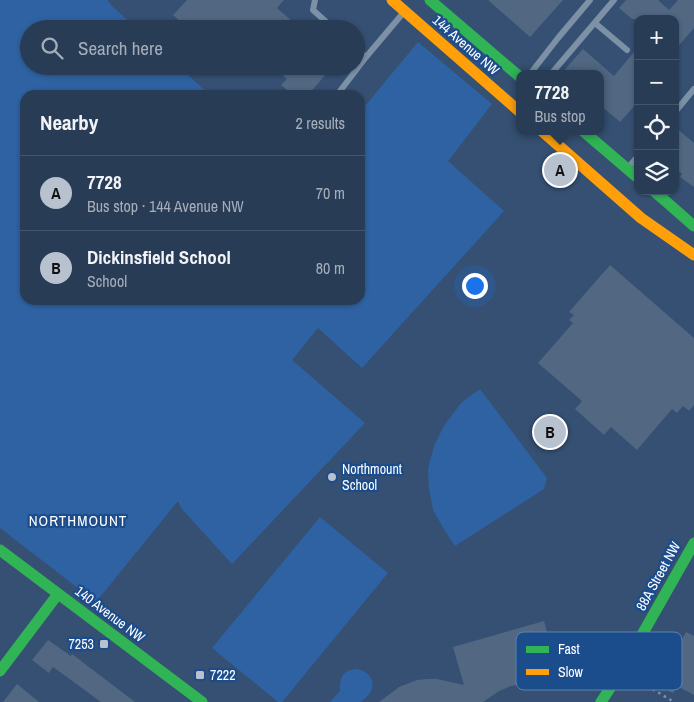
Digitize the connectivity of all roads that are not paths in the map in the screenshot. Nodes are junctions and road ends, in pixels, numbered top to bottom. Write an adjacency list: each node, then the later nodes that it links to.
1 (315, 0): 7 (lane)
2 (392, 0): 6 (street, 144 Avenue NW)
3 (430, 0): 14 (street, 144 Avenue NW)
4 (590, 0): 11 (lane)
5 (614, 0): 8 (lane)
6 (404, 11): 10 (lane); 19 (street, 144 Avenue NW)
7 (324, 20)
8 (595, 23): 9 (lane); 12 (lane)
9 (628, 50)
10 (366, 57)
11 (533, 70)
12 (555, 70)
13 (353, 75): 16 (lane)
14 (516, 75)
15 (694, 89): 17 (lane)
16 (342, 90)
17 (692, 97): 18 (lane)
18 (679, 108)
19 (516, 109)
20 (547, 135): 27 (street)
21 (588, 135): 23 (street)
22 (634, 161): 23 (lane)
23 (627, 169): 24 (street)
24 (634, 175)
25 (659, 195): 26 (street)
26 (694, 226)
27 (694, 255)
28 (694, 542): 31 (street, 88A Street NW)
29 (0, 550): 30 (street, 140 Avenue NW)
30 (58, 594): 32 (street); 34 (street, 140 Avenue NW)
31 (643, 632)
32 (0, 671)
33 (609, 690): 35 (street, 88A Street NW)
34 (202, 702)
35 (601, 702)

